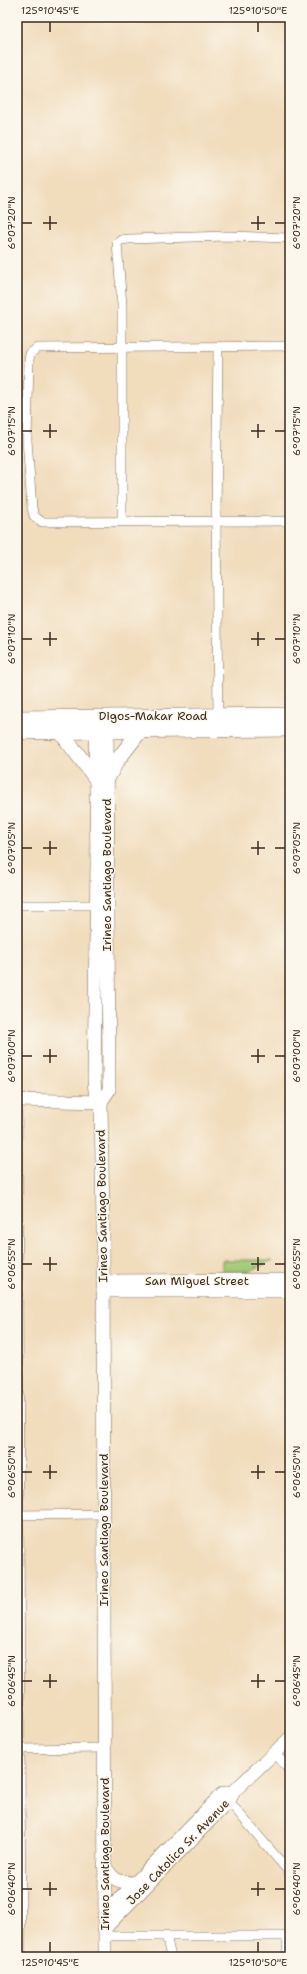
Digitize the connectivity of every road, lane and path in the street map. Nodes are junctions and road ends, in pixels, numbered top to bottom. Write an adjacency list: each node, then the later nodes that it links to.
1 (290, 238): 4 (street)
2 (218, 346): 3 (street); 4 (street); 5 (street)
3 (290, 346)
4 (122, 347): 6 (street); 6 (street)
5 (216, 520): 6 (street); 7 (street); 9 (street)
6 (122, 521)
7 (290, 521)
8 (290, 715): 9 (main road, Digos-Makar Road)
9 (218, 716): 11 (main road, Digos-Makar Road)
10 (17, 718): 11 (main road, Digos-Makar Road)
11 (101, 724): 13 (main road, Digos-Makar Road); 14 (main road, Digos-Makar Road); 16 (main road, Irineo Santiago Boulevard)
12 (290, 729): 13 (main road, Digos-Makar Road)
13 (140, 730): 16 (main road)
14 (60, 731): 15 (main road, Digos-Makar Road); 16 (main road)
15 (17, 732)
16 (102, 779): 18 (main road, Irineo Santiago Boulevard)
17 (17, 905): 18 (street)
18 (102, 905): 21 (main road, Irineo Santiago Boulevard)
19 (17, 1081): 20 (street)
20 (17, 1100): 21 (main road); 25 (street)
21 (101, 1102): 23 (main road, Irineo Santiago Boulevard)
22 (290, 1280): 23 (main road, San Miguel Street)
23 (103, 1286): 24 (main road, San Miguel Street); 26 (main road, Irineo Santiago Boulevard)
24 (290, 1290)
25 (18, 1417): 27 (street)
26 (104, 1514): 27 (street); 29 (main road, Irineo Santiago Boulevard)
27 (18, 1515): 30 (street)
28 (290, 1738): 31 (main road, Jose Catolico Sr. Avenue)
29 (105, 1748): 30 (street); 35 (main road, Irineo Santiago Boulevard)
30 (19, 1749): 34 (street)
31 (275, 1753): 32 (street); 33 (main road, Jose Catolico Sr. Avenue)
32 (290, 1771)
33 (228, 1795): 36 (street); 37 (main road, Jose Catolico Sr. Avenue); 39 (main road, Jose Catolico Sr. Avenue)
34 (19, 1852): 42 (street)
35 (104, 1865): 37 (main road); 38 (main road, Irineo Santiago Boulevard)
36 (290, 1873)
37 (135, 1883): 38 (main road, Jose Catolico Sr. Avenue)
38 (104, 1914): 39 (main road, Irineo Santiago Boulevard)
39 (104, 1932): 40 (street); 43 (main road, Irineo Santiago Boulevard)
40 (166, 1935): 41 (street); 44 (street)
41 (288, 1936): 45 (street)
42 (21, 1957)
43 (104, 1957)
44 (171, 1957)
45 (287, 1957)

